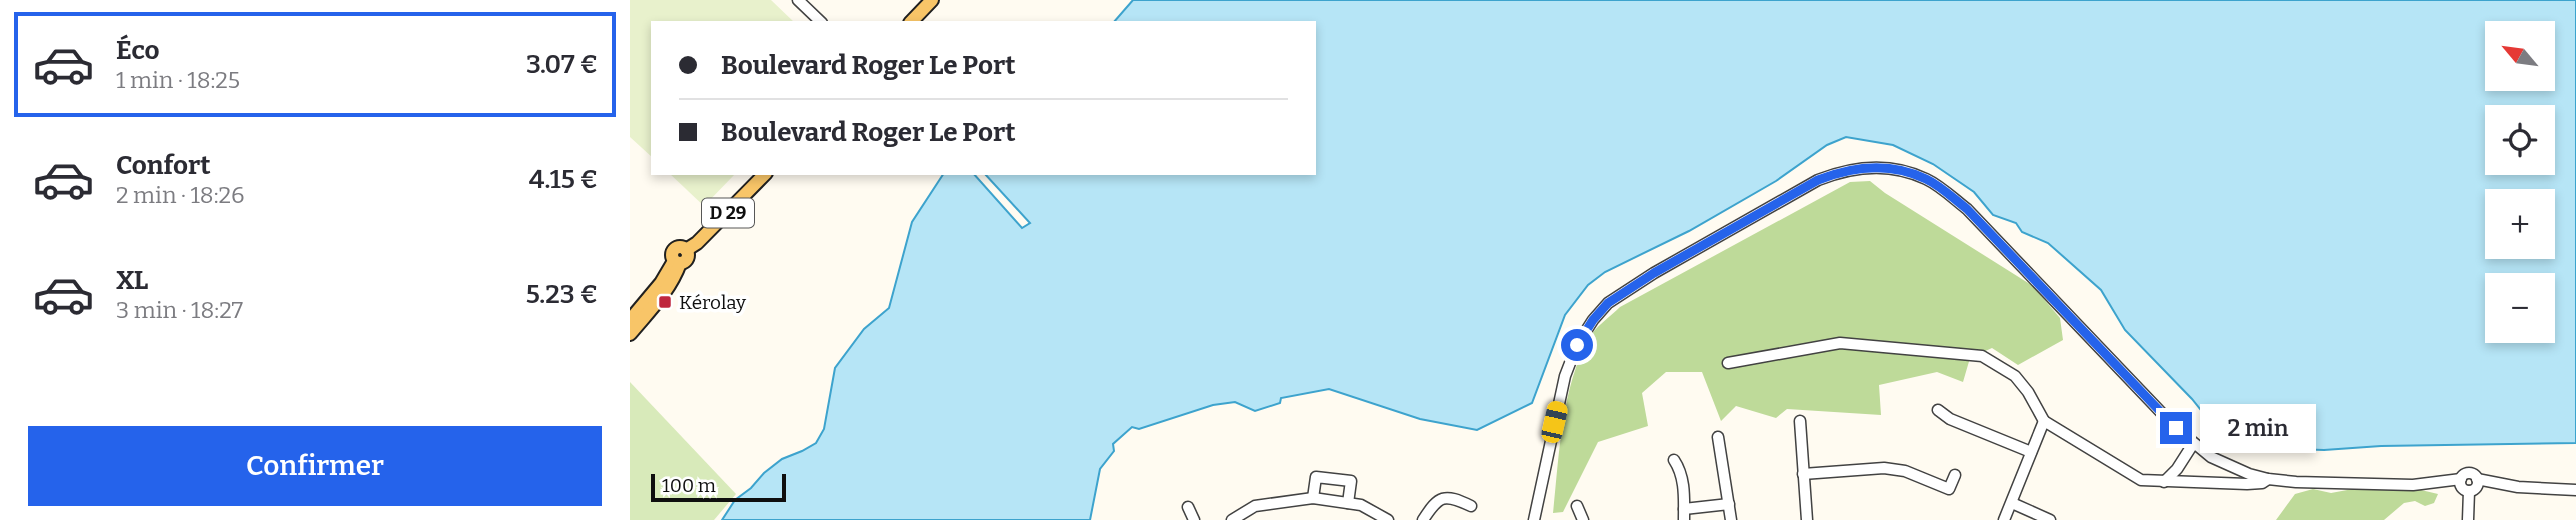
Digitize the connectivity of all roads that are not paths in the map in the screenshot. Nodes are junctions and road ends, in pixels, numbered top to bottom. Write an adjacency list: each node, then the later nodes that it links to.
1 (798, 0): 3 (street)
2 (932, 0): 4 (main road)
3 (820, 21)
4 (912, 21)
5 (764, 175): 6 (main road, D 29)
6 (677, 262): 7 (main road); 8 (main road)
7 (630, 320)
8 (630, 334)
9 (1728, 363): 12 (street)
10 (1938, 410): 15 (street)
11 (1800, 421): 17 (street)
12 (2044, 421): 15 (street); 22 (street)
13 (1718, 437): 28 (street)
14 (2193, 444): 19 (street); 22 (street); 37 (street)
15 (2031, 452): 27 (street)
16 (1674, 460): 32 (street)
17 (1803, 474): 18 (street); 40 (street)
18 (1955, 475)
19 (2268, 478): 21 (street); 22 (street)
20 (2477, 479): 21 (street); 23 (street); 24 (street)
21 (2461, 480): 24 (street)
22 (2164, 482)
23 (2576, 489)
24 (2469, 491): 43 (street)
25 (1313, 498): 26 (street); 26 (street); 34 (street)
26 (1348, 503): 35 (street)
27 (2012, 503): 41 (street); 42 (street)
28 (1729, 504): 32 (street); 39 (street)
29 (1471, 506): 36 (street)
30 (1577, 506): 38 (street)
31 (1188, 507): 33 (street)
32 (1684, 514)
33 (1194, 520)
34 (1232, 520)
35 (1388, 520)
36 (1423, 520)
37 (1534, 520)
38 (1583, 520)
39 (1731, 520)
40 (1807, 520)
41 (2004, 520)
42 (2050, 520)
43 (2468, 520)

